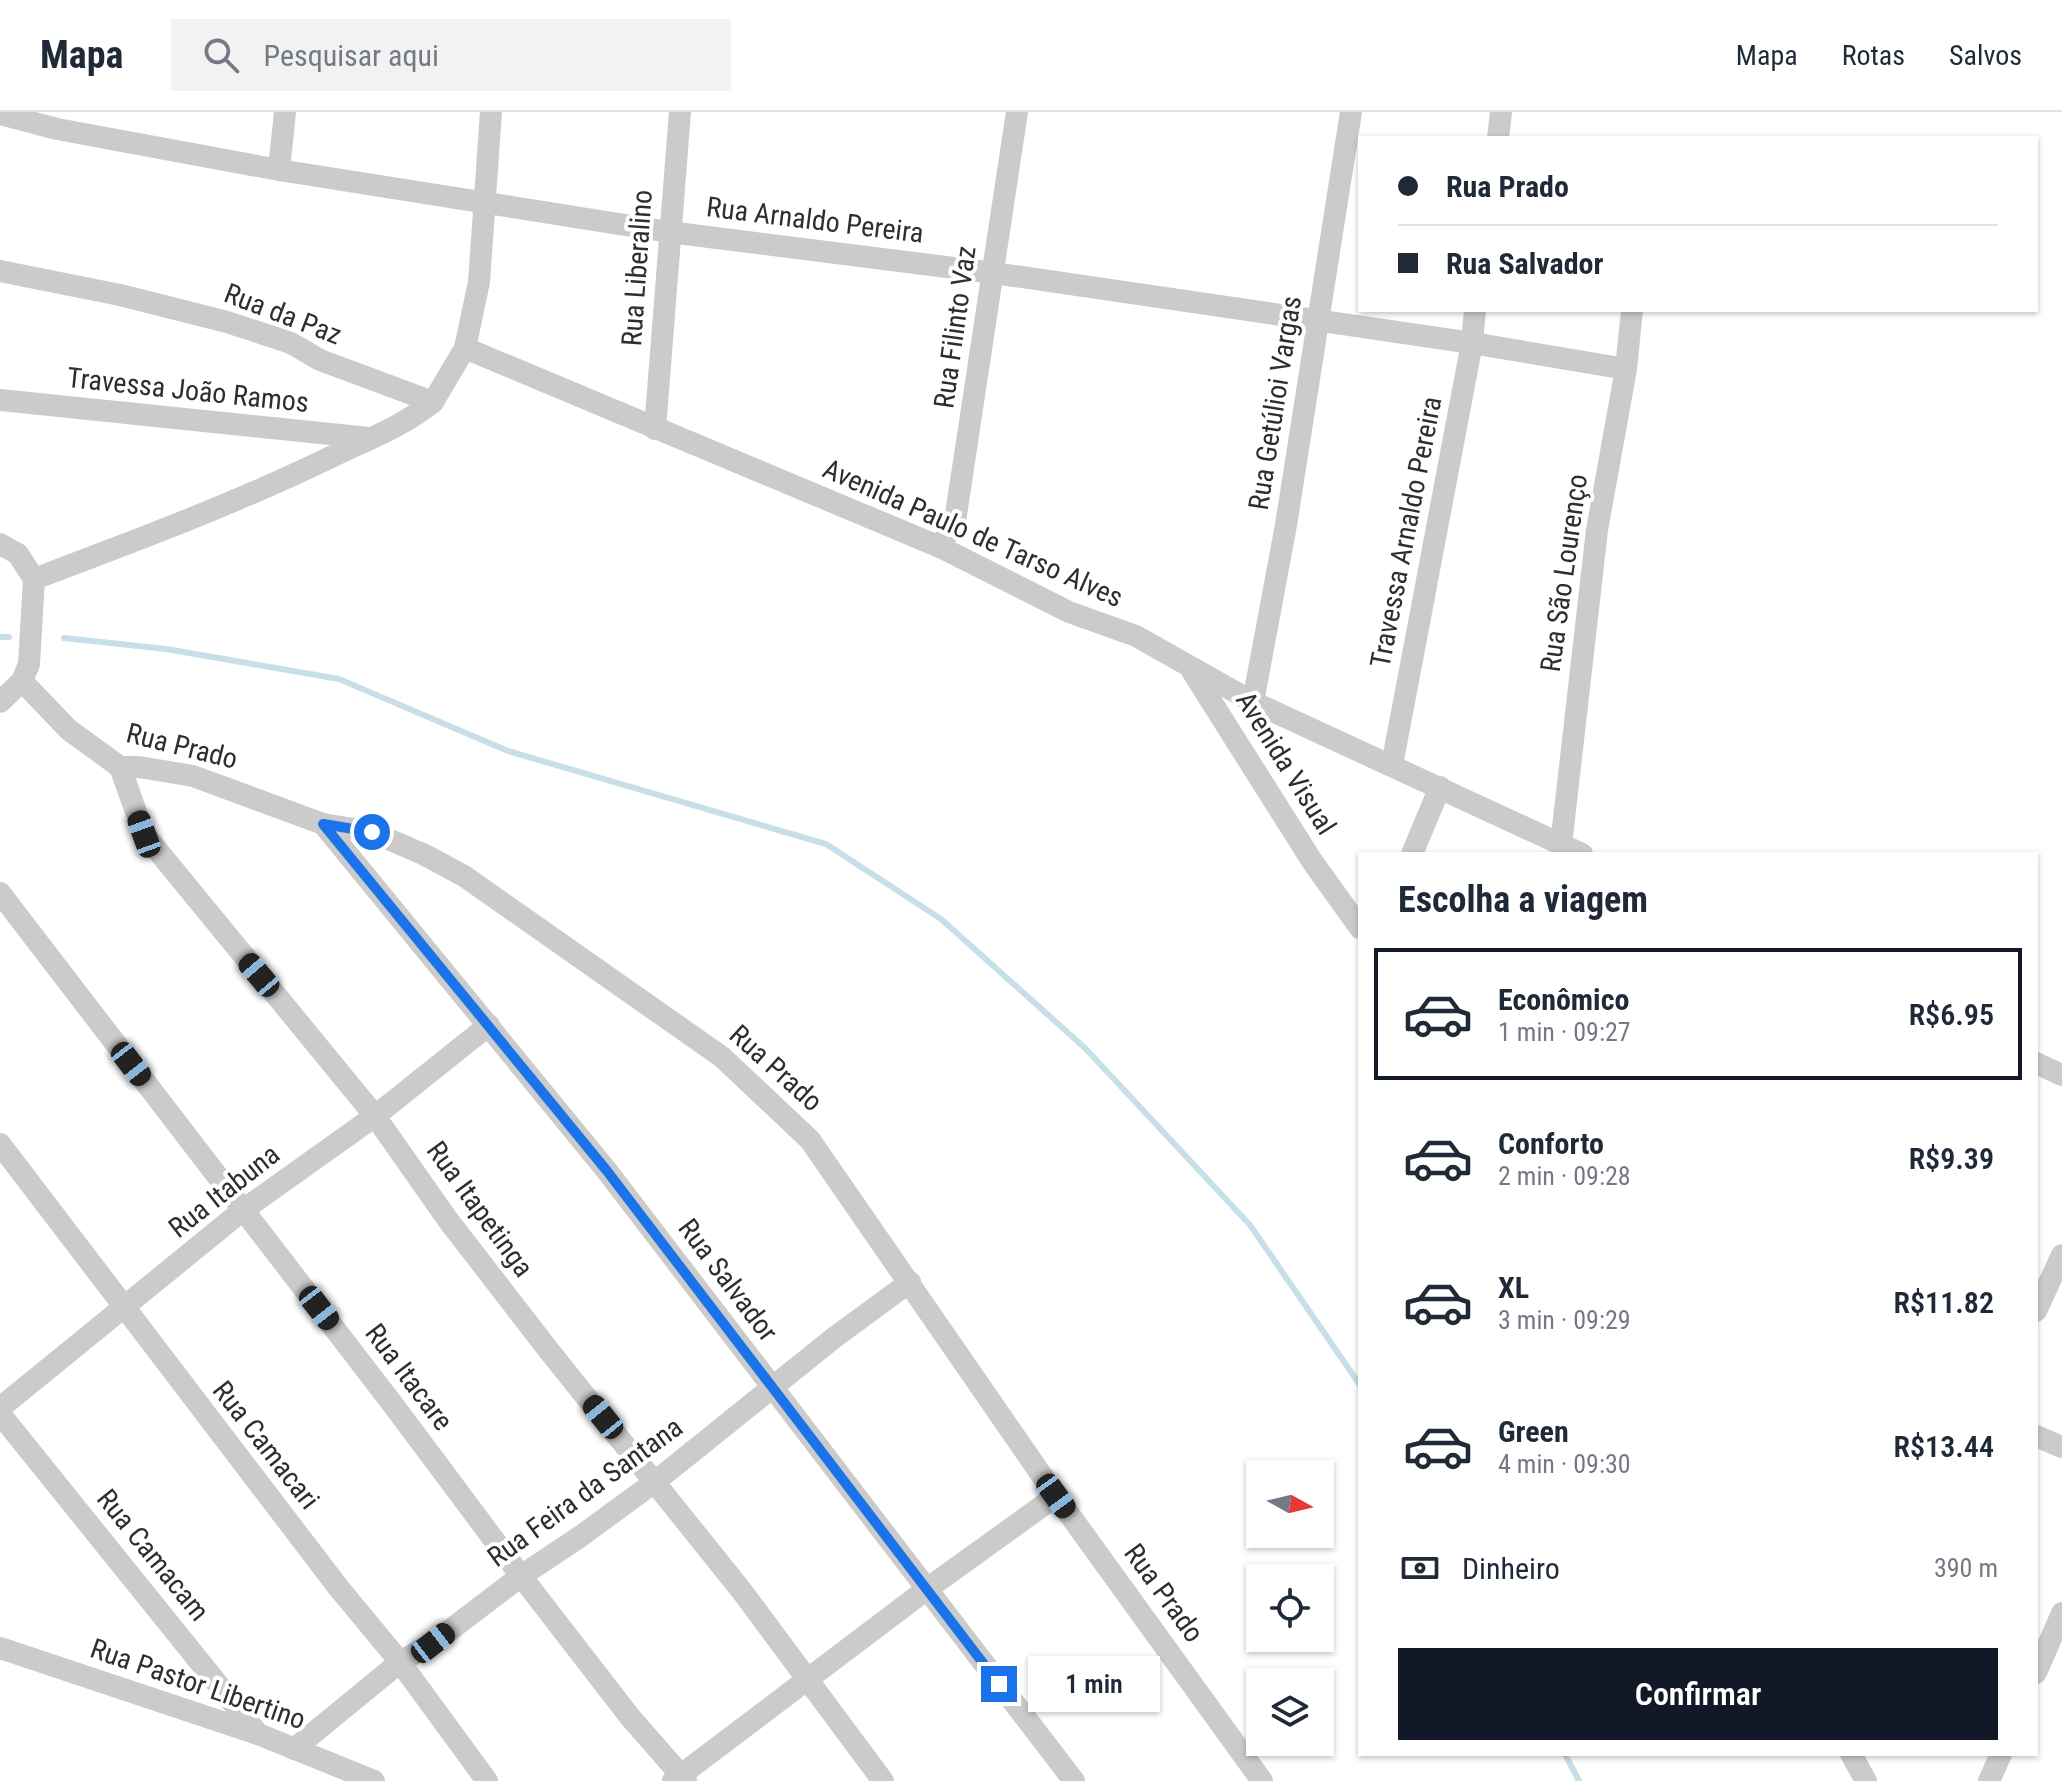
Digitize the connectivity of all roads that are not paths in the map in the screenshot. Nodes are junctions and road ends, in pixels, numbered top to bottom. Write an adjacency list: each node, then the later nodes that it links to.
1 (285, 112): 10 (street)
2 (491, 112): 11 (street)
3 (680, 112): 12 (street, Rua Liberalino)
4 (1017, 112): 14 (street, Rua Filinto Vaz)
5 (1351, 112): 17 (street, Rua Getúlioi Vargas)
6 (1501, 112): 9 (street)
7 (0, 114): 8 (street, Rua Arnaldo Pereira)
8 (58, 120): 10 (street, Rua Arnaldo Pereira)
9 (1498, 136)
10 (279, 170): 11 (street, Rua Arnaldo Pereira)
11 (484, 203): 12 (street, Rua Arnaldo Pereira); 19 (street)
12 (669, 232): 14 (street, Rua Arnaldo Pereira); 23 (street, Rua Liberalino)
13 (0, 271): 22 (street, Rua da Paz)
14 (994, 273): 17 (street, Rua Arnaldo Pereira); 26 (street, Rua Filinto Vaz)
15 (1475, 312): 18 (street, Travessa Arnaldo Pereira)
16 (1632, 312): 20 (street, Rua São Lourenço)
17 (1318, 322): 18 (street, Rua Arnaldo Pereira); 31 (street, Rua Getúlioi Vargas)
18 (1472, 343): 20 (street, Rua Arnaldo Pereira); 32 (street, Travessa Arnaldo Pereira)
19 (465, 348): 22 (street); 23 (street, Avenida Paulo de Tarso Alves)
20 (1626, 369): 37 (street, Rua São Lourenço)
21 (0, 400): 24 (street, Travessa João Ramos)
22 (433, 402): 24 (street)
23 (655, 429): 26 (street, Avenida Paulo de Tarso Alves)
24 (370, 438): 27 (street)
25 (0, 544): 27 (street)
26 (940, 547): 28 (street, Avenida Paulo de Tarso Alves)
27 (34, 579): 29 (street)
28 (1191, 670): 31 (street, Avenida Paulo de Tarso Alves); 39 (street, Avenida Visual)
29 (22, 681): 30 (street); 33 (street, Rua Prado)
30 (0, 702)
31 (1253, 702): 32 (street, Avenida Paulo de Tarso Alves)
32 (1392, 765): 34 (street, Avenida Paulo de Tarso Alves)
33 (120, 767): 35 (street, Rua Prado); 43 (street, Rua Itapetinga)
34 (1440, 787): 36 (street); 37 (street, Avenida Paulo de Tarso Alves)
35 (323, 824): 40 (street, Rua Salvador); 47 (street, Rua Prado)
36 (1413, 852)
37 (1576, 852)
38 (0, 893): 45 (street, Rua Itacare)
39 (1358, 925)
40 (489, 1025): 43 (street, Rua Itabuna); 50 (street, Rua Salvador)
41 (2038, 1064): 42 (street)
42 (2062, 1075)
43 (375, 1116): 45 (street, Rua Itabuna); 54 (street, Rua Itapetinga)
44 (0, 1144): 49 (street, Rua Camacari)
45 (243, 1210): 49 (street, Rua Itabuna); 56 (street, Rua Itacare)
46 (2062, 1255): 48 (street)
47 (910, 1282): 50 (street, Rua Feira da Santana); 55 (street, Rua Prado)
48 (2038, 1307)
49 (124, 1309): 51 (street, Rua Itabuna); 60 (street, Rua Camacari)
50 (771, 1388): 54 (street, Rua Feira da Santana); 57 (street, Rua Salvador)
51 (0, 1411): 63 (street, Rua Camacam)
52 (2038, 1437): 53 (street)
53 (2062, 1447)
54 (656, 1481): 56 (street, Rua Feira da Santana); 62 (street, Rua Itapetinga)
55 (1056, 1496): 57 (street); 72 (street, Rua Prado)
56 (521, 1576): 60 (street, Rua Feira da Santana); 67 (street, Rua Itacare)
57 (927, 1589): 62 (street); 71 (street, Rua Salvador)
58 (2062, 1613): 61 (street)
59 (0, 1648): 63 (street, Rua Pastor Libertino)
60 (400, 1662): 64 (street, Rua Feira da Santana); 69 (street, Rua Camacari)
61 (2038, 1668)
62 (807, 1679): 67 (street); 70 (street, Rua Itapetinga)
63 (258, 1734): 64 (street, Rua Pastor Libertino)
64 (294, 1749): 68 (street, Rua Pastor Libertino)
65 (1852, 1756): 73 (street)
66 (2000, 1756): 74 (street)
67 (680, 1779)
68 (374, 1781)
69 (487, 1781)
70 (883, 1781)
71 (1074, 1781)
72 (1262, 1781)
73 (1866, 1781)
74 (1989, 1781)

